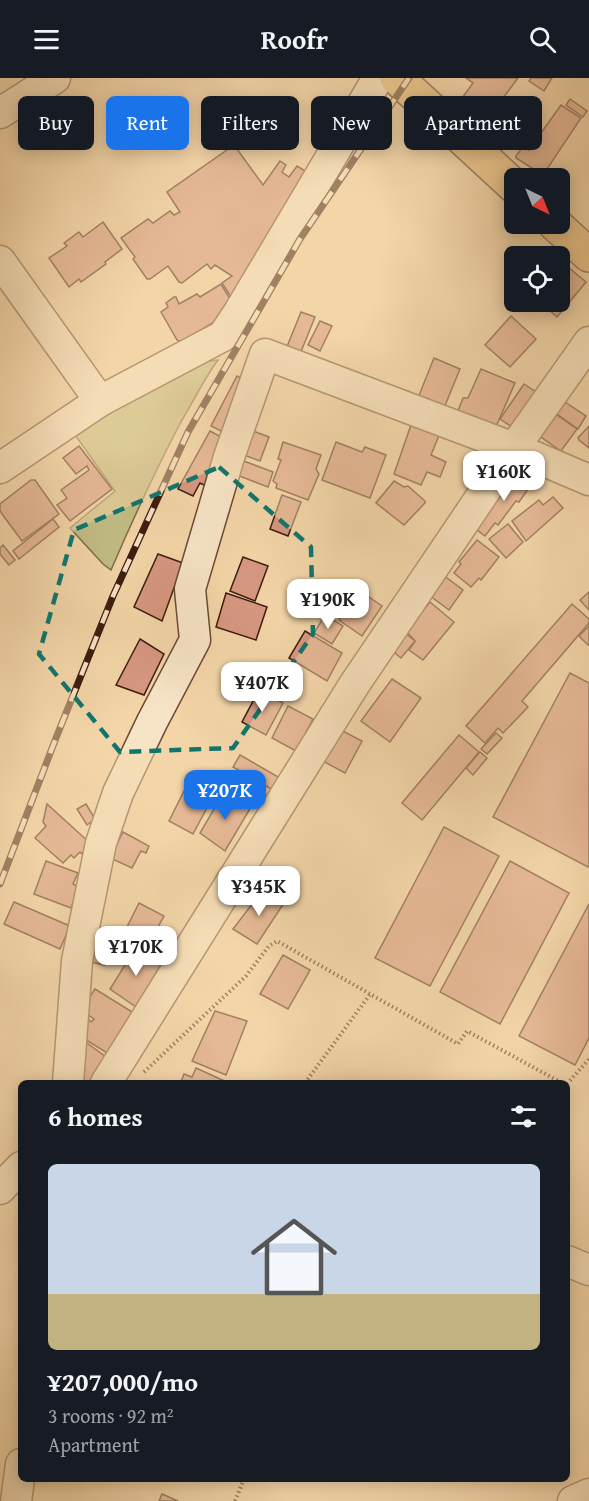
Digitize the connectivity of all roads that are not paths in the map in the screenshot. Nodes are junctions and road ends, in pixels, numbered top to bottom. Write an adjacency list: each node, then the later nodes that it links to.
1 (56, 78): 4 (street)
2 (378, 78): 10 (street)
3 (397, 78): 5 (main road)
4 (0, 114)
5 (504, 177)
6 (566, 234): 7 (main road)
7 (589, 255)
8 (0, 261): 10 (street)
9 (589, 342): 11 (street)
10 (100, 401): 12 (street)
11 (514, 448): 13 (street); 14 (street); 15 (street)
12 (0, 468)
13 (589, 480)
14 (68, 1080)
15 (108, 1080)
16 (18, 1170): 17 (street)
17 (0, 1189)
18 (570, 1262): 19 (street)
19 (589, 1270)
20 (19, 1482): 22 (street)
21 (589, 1494): 23 (street)
22 (16, 1501)
23 (573, 1501)

